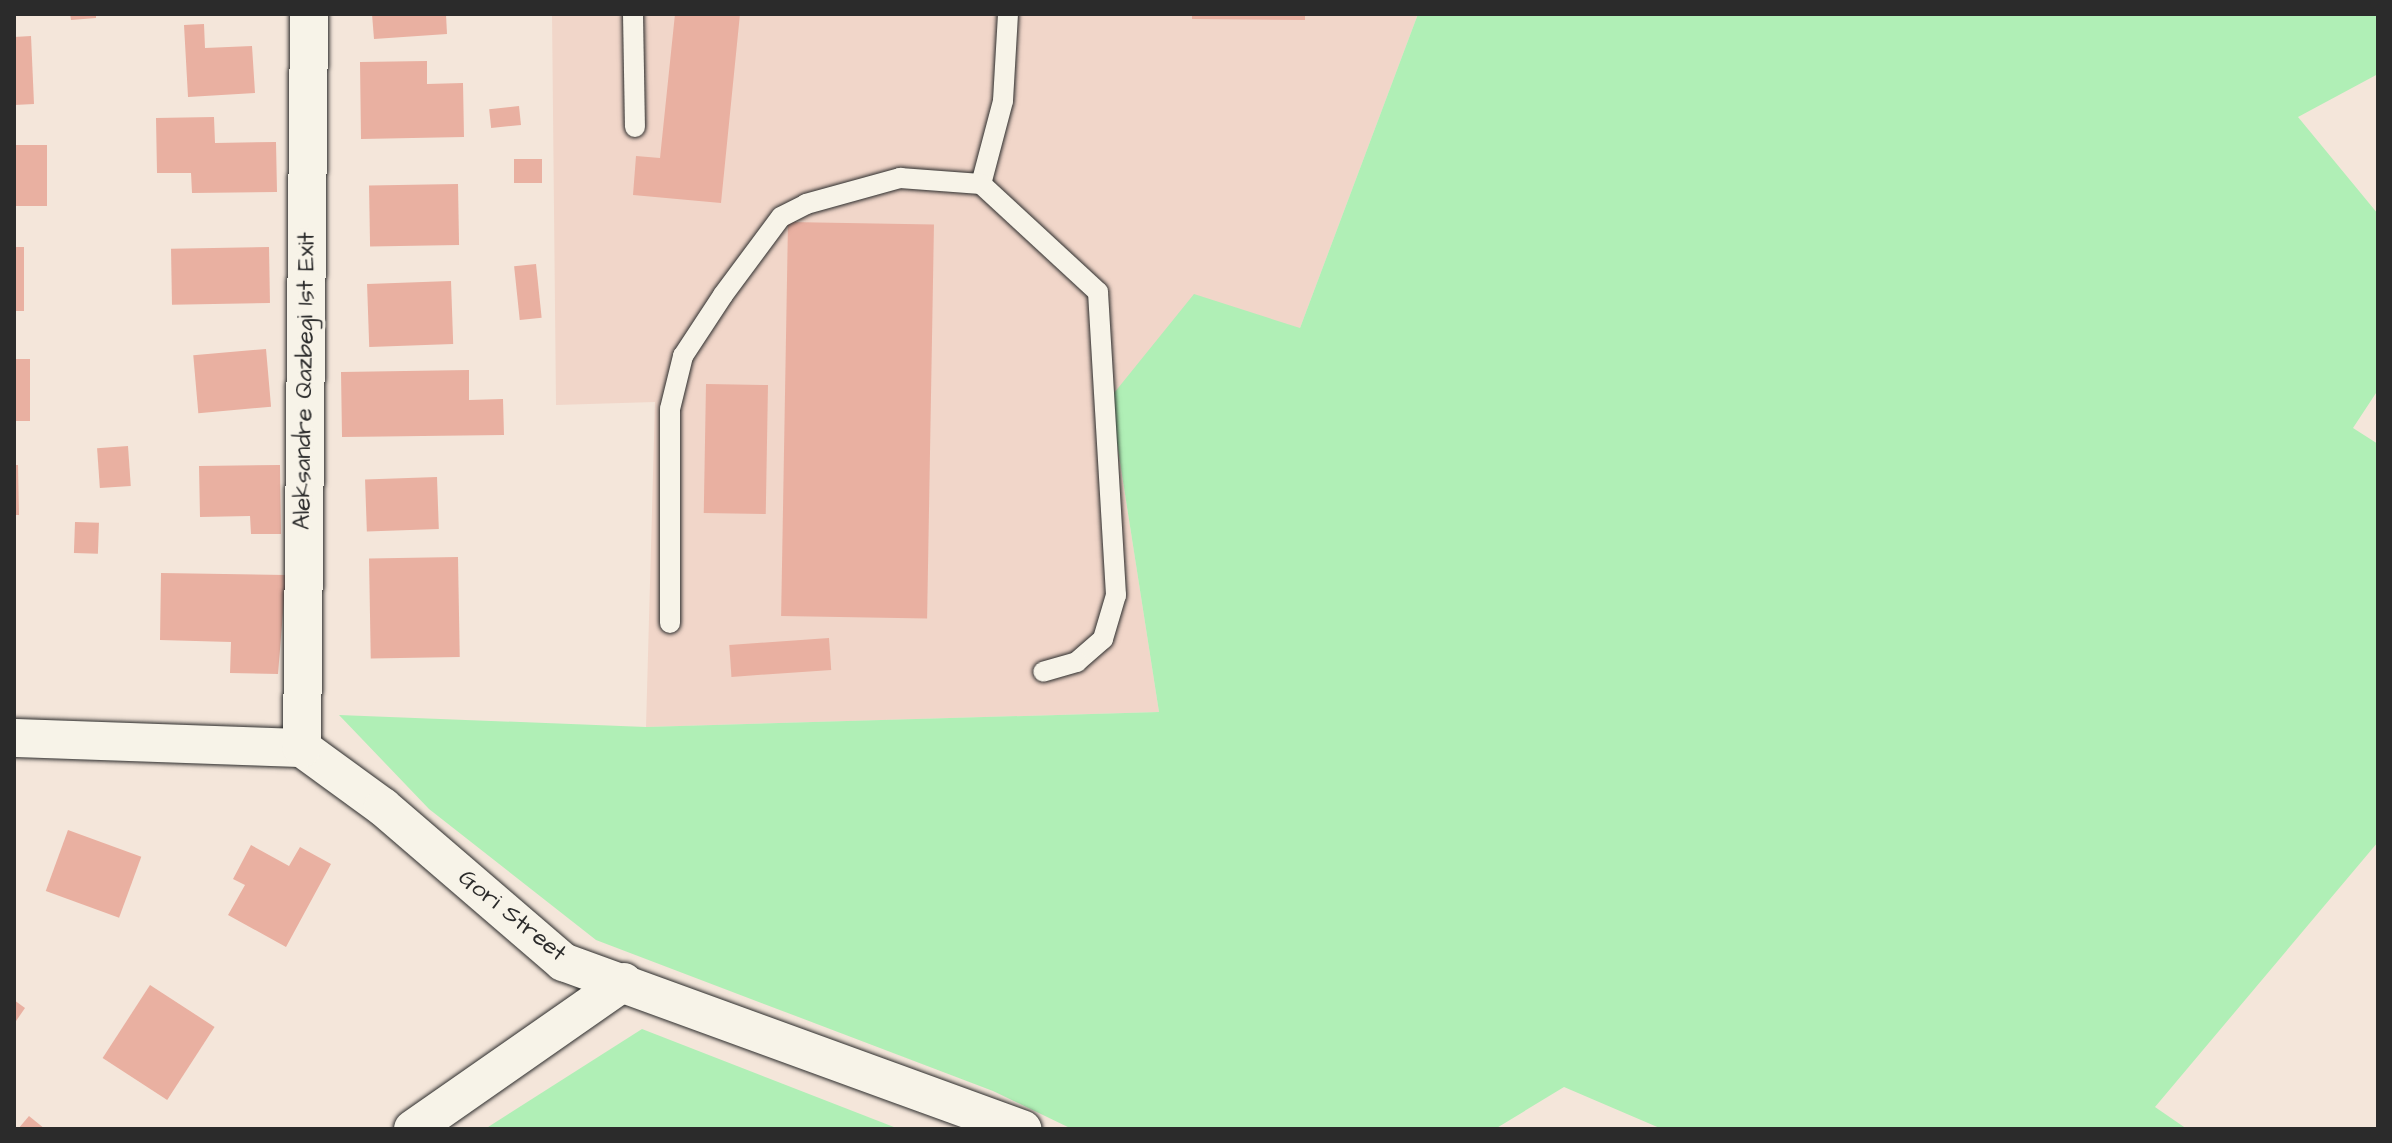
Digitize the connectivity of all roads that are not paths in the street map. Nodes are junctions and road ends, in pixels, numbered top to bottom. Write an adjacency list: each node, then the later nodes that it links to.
1 (309, 14): 9 (street, Aleksandre Qazbegi 1st Exit)
2 (633, 14): 4 (lane)
3 (1008, 14): 5 (lane)
4 (635, 127)
5 (981, 184): 6 (lane); 7 (lane)
6 (670, 623)
7 (1043, 672)
8 (14, 738): 9 (street)
9 (302, 748): 10 (street, Gori Street)
10 (624, 982): 11 (street); 12 (street, Gori Street)
11 (413, 1129)
12 (1023, 1129)

